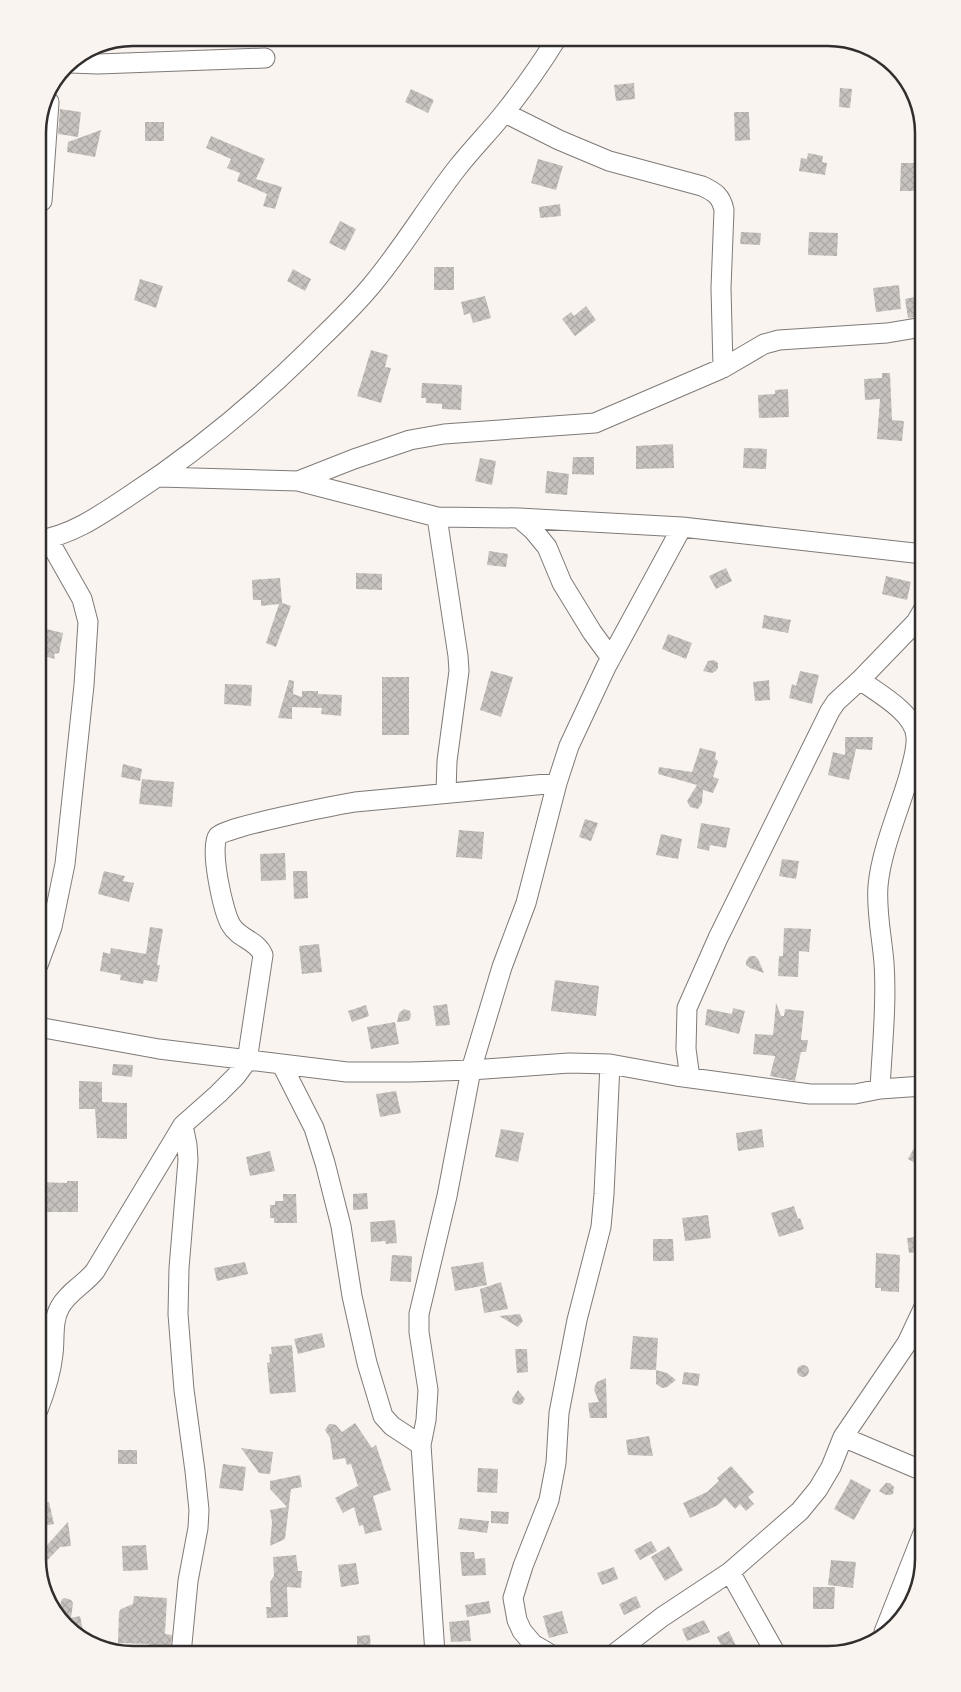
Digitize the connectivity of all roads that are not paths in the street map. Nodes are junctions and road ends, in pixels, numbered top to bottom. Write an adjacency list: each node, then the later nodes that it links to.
1 (552, 46): 4 (street)
2 (265, 58): 3 (street)
3 (82, 63)
4 (505, 113): 8 (street); 9 (street)
5 (48, 116): 6 (street)
6 (46, 144)
7 (915, 328): 8 (street)
8 (723, 368): 10 (street)
9 (159, 477): 10 (street); 14 (street)
10 (298, 481): 11 (street)
11 (437, 517): 12 (street); 23 (street)
12 (519, 518): 13 (street); 18 (street)
13 (682, 527): 16 (street); 18 (street)
14 (46, 538)
15 (46, 544): 24 (street)
16 (915, 553)
17 (915, 623): 19 (street)
18 (611, 658): 22 (street)
19 (860, 680): 20 (street); 30 (street)
20 (915, 731)
21 (915, 778): 32 (street)
22 (557, 783): 23 (street); 29 (street)
23 (446, 792): 26 (street)
24 (46, 943)
25 (46, 1028): 26 (street)
26 (247, 1060): 28 (street); 33 (street)
27 (610, 1064): 29 (street); 30 (street); 44 (street)
28 (282, 1065): 29 (street); 37 (street)
29 (471, 1070): 37 (street)
30 (690, 1078): 32 (street)
31 (915, 1087): 32 (street)
32 (880, 1089)
33 (184, 1125): 35 (street); 42 (street)
34 (915, 1327): 36 (street)
35 (46, 1386)
36 (843, 1436): 38 (street); 40 (street)
37 (421, 1445): 43 (street)
38 (915, 1467)
39 (915, 1554): 41 (street)
40 (730, 1572): 45 (street); 46 (street)
41 (889, 1620)
42 (182, 1646)
43 (434, 1646)
44 (536, 1646)
45 (624, 1646)
46 (772, 1646)

